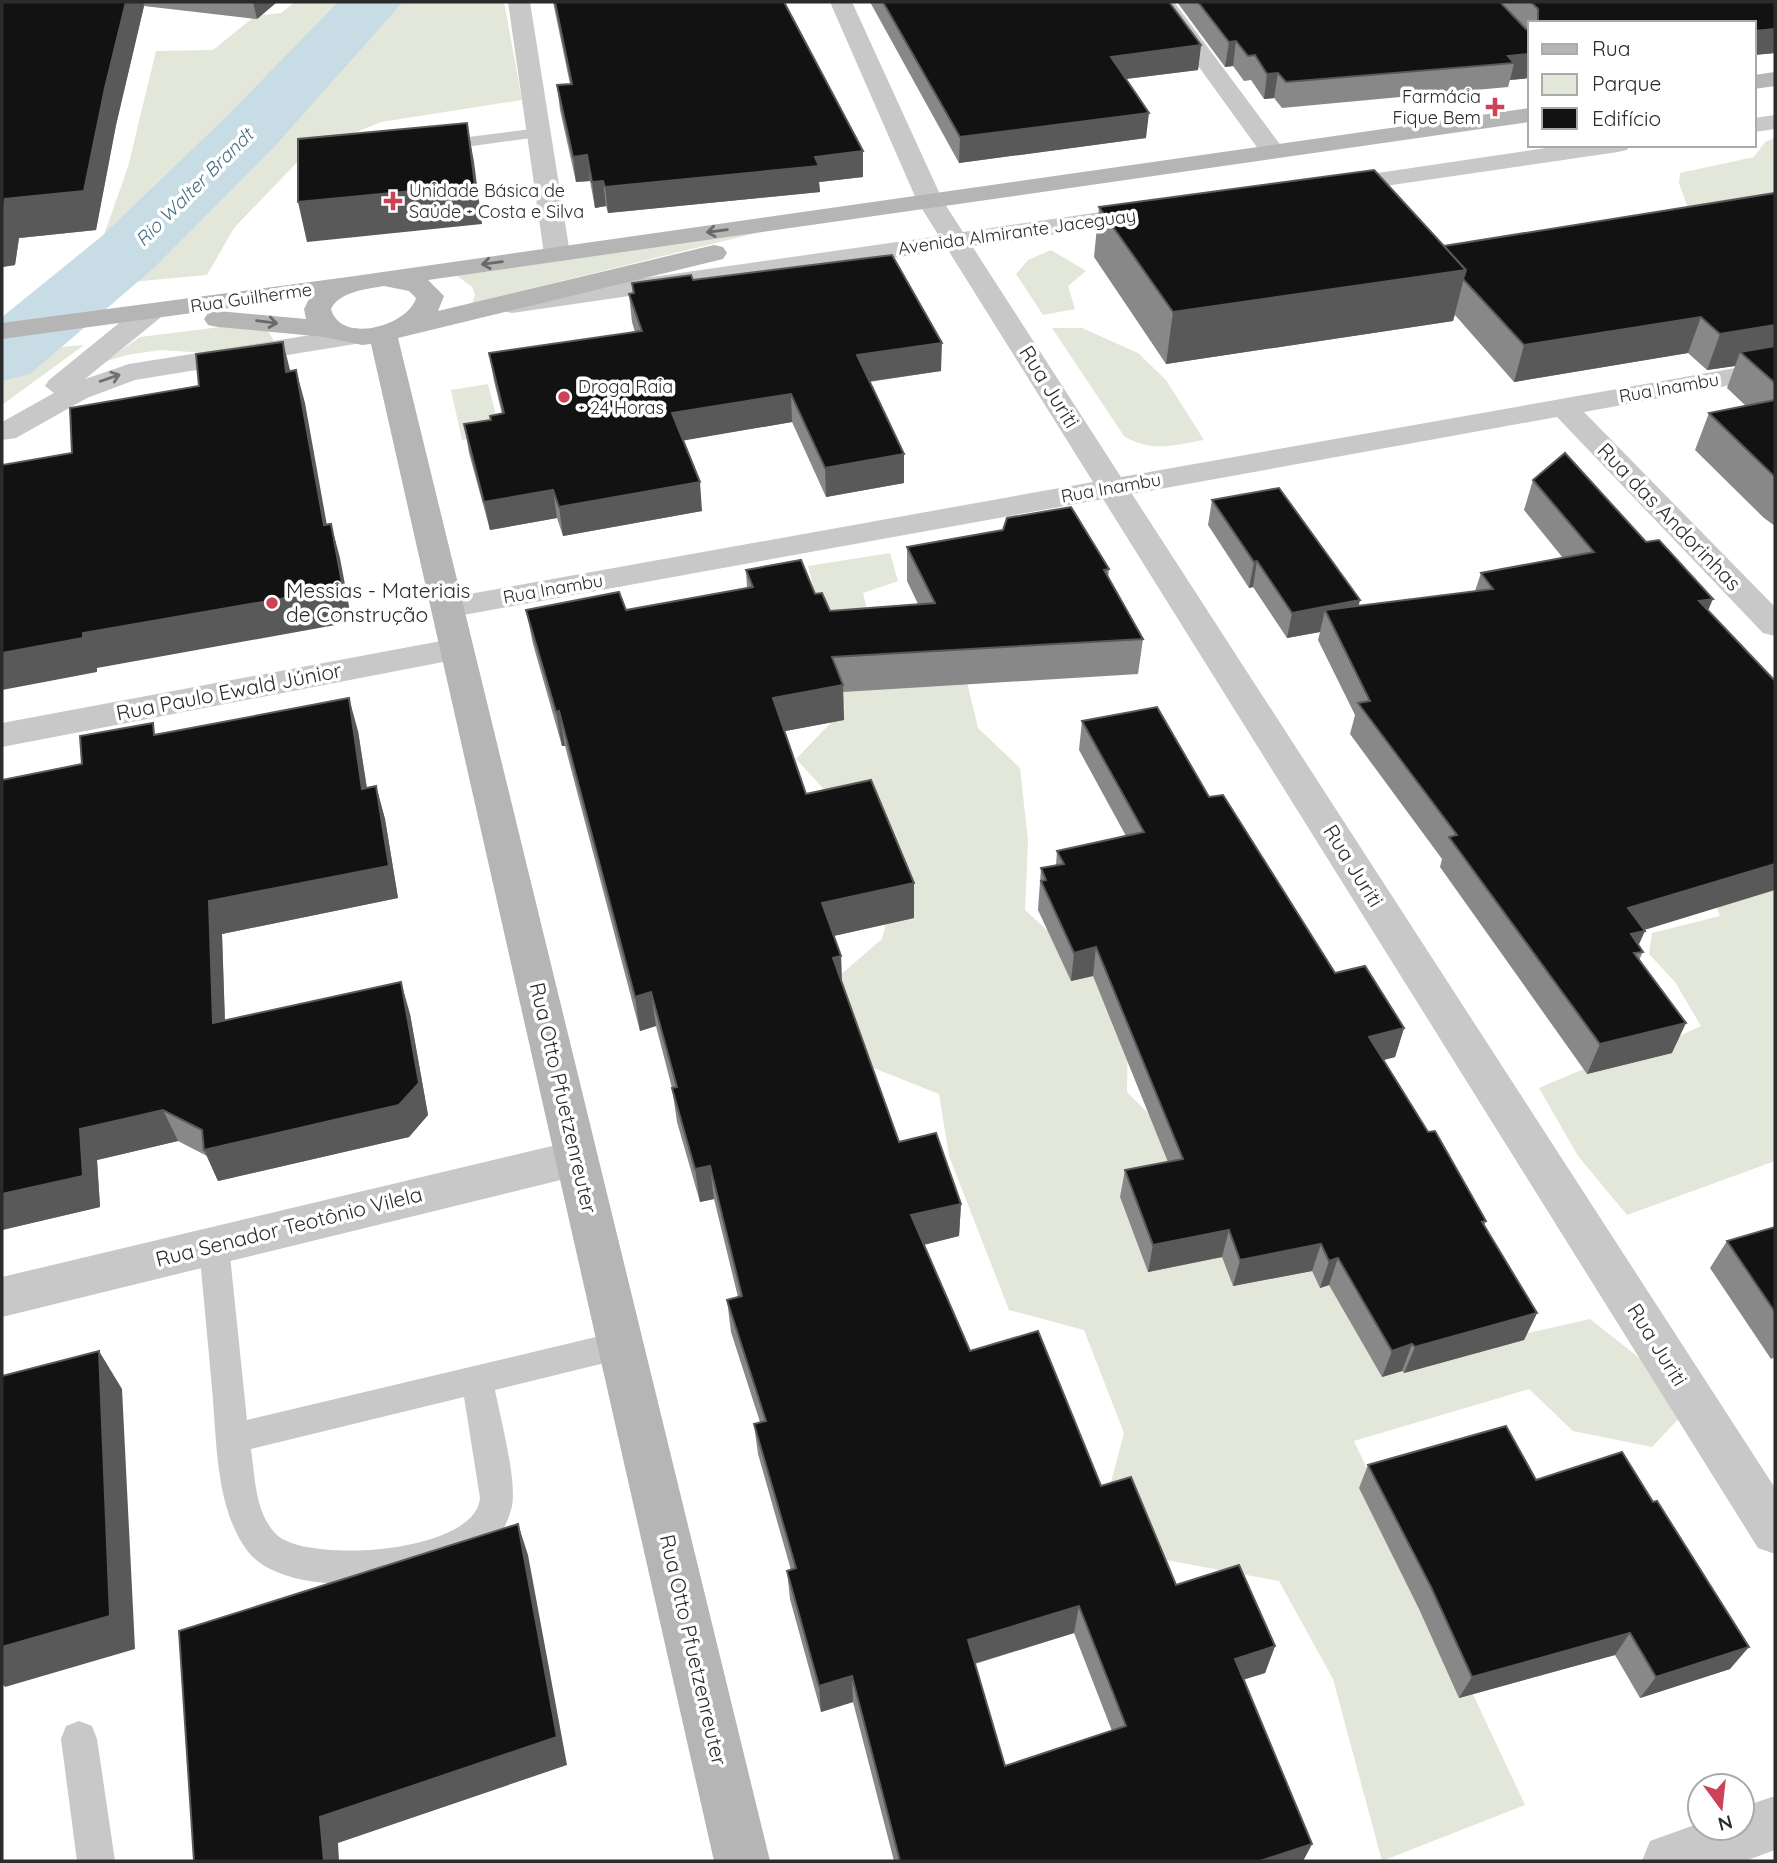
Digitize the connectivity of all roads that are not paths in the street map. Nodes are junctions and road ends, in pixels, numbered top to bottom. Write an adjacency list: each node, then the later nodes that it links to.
1 (519, 2): 9 (street)
2 (841, 2): 14 (street, Rua Juriti)
3 (1163, 2): 12 (street)
4 (1775, 79): 5 (main road)
5 (1756, 82)
6 (1528, 115): 12 (main road, Avenida Almirante Jaceguay)
7 (1775, 122): 8 (street)
8 (1756, 125)
9 (539, 133): 11 (lane); 17 (street)
10 (1604, 147): 13 (street)
11 (414, 149)
12 (1273, 152): 14 (main road, Avenida Almirante Jaceguay)
13 (1301, 191)
14 (930, 201): 16 (street, Rua Juriti); 17 (main road, Avenida Almirante Jaceguay, one-way to 17); 20 (main road, Avenida Almirante Jaceguay)
15 (1177, 209): 16 (street, Avenida Almirante Jaceguay)
16 (956, 241): 20 (street, Avenida Almirante Jaceguay); 27 (street, Rua Juriti)
17 (557, 254): 18 (main road, Avenida Almirante Jaceguay, one-way to 18)
18 (384, 278): 19 (main road, Rua Guilherme); 23 (main road)
19 (351, 283): 21 (main road, Rua Guilherme); 23 (main road, Rua Otto Pfuetzenreuter)
20 (500, 307): 23 (main road, Avenida Almirante Jaceguay)
21 (150, 312): 22 (main road, Rua Guilherme); 23 (main road, Rua Guilherme, one-way to 23); 26 (street)
22 (2, 331)
23 (369, 331): 26 (street, Avenida Almirante Jaceguay, one-way to 23); 28 (main road, Rua Otto Pfuetzenreuter)
24 (1775, 369): 25 (street, Rua Inambu)
25 (1563, 407): 27 (street, Rua Inambu); 29 (street, Rua das Andorinhas)
26 (4, 433)
27 (1113, 488): 28 (street, Rua Inambu); 38 (street, Rua Juriti)
28 (447, 608): 30 (main road, Rua Otto Pfuetzenreuter)
29 (1775, 626)
30 (457, 649): 31 (street, Rua Paulo Ewald Júnior); 32 (main road, Rua Otto Pfuetzenreuter)
31 (2, 735)
32 (577, 1158): 33 (street, Rua Senador Teotônio Vilela); 35 (main road, Rua Otto Pfuetzenreuter)
33 (214, 1245): 34 (street, Rua Senador Teotônio Vilela); 37 (lane)
34 (2, 1297)
35 (621, 1345): 36 (lane); 42 (main road, Rua Otto Pfuetzenreuter)
36 (477, 1380): 37 (lane); 37 (lane)
37 (233, 1438)
38 (1775, 1531)
39 (79, 1739): 41 (lane)
40 (1775, 1823): 43 (street)
41 (96, 1861)
42 (742, 1861)
43 (1670, 1861)

